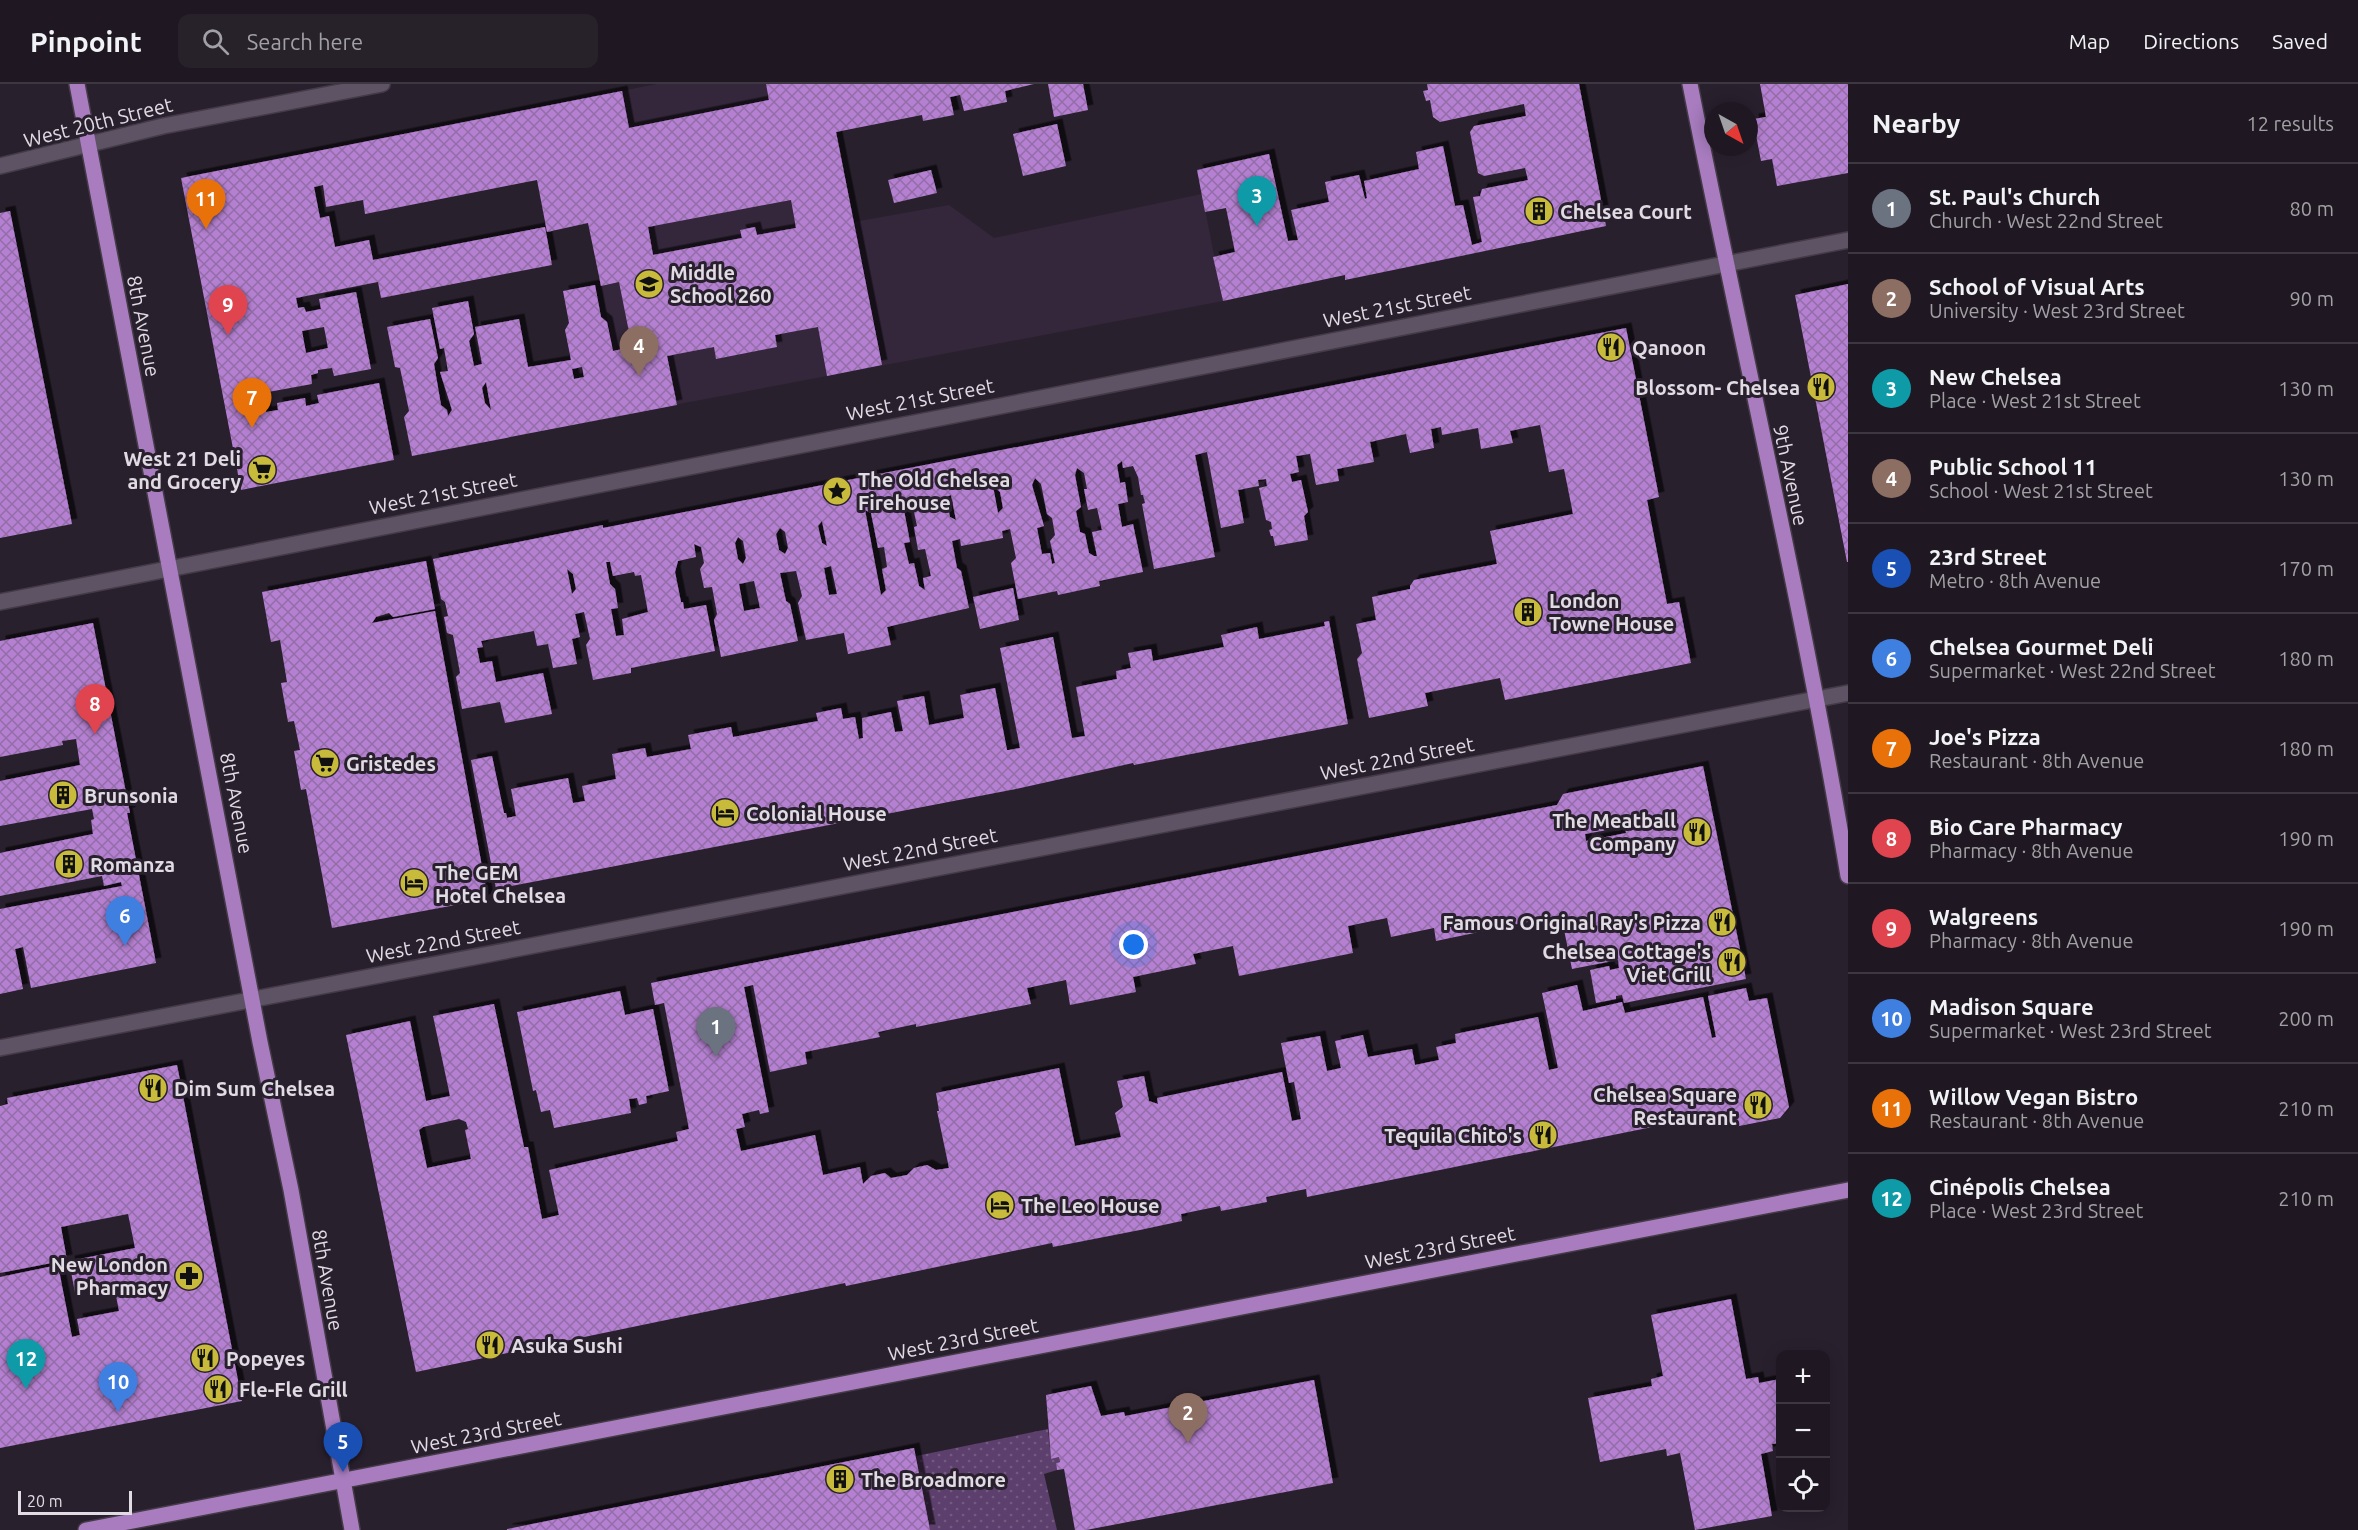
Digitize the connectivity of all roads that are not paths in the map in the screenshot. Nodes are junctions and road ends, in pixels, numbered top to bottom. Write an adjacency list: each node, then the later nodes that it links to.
1 (77, 84): 4 (main road, 8th Avenue)
2 (382, 84): 4 (street, West 20th Street)
3 (1690, 84): 7 (main road, 9th Avenue)
4 (89, 144): 5 (street, West 20th Street); 8 (main road, 8th Avenue)
5 (0, 166)
6 (1848, 240): 7 (street, West 21st Street)
7 (1726, 263): 8 (street, West 21st Street); 11 (main road, 9th Avenue)
8 (170, 569): 9 (street, West 21st Street); 13 (main road, 8th Avenue)
9 (0, 602)
10 (1848, 693): 11 (street, West 22nd Street)
11 (1817, 699): 12 (main road, 9th Avenue); 13 (street, West 22nd Street)
12 (1848, 876)
13 (252, 999): 14 (street, West 22nd Street); 16 (main road, 8th Avenue)
14 (0, 1048)
15 (1848, 1190): 16 (main road, West 23rd Street)
16 (344, 1480): 17 (main road, West 23rd Street); 18 (main road, 8th Avenue)
17 (86, 1530)
18 (352, 1530)

